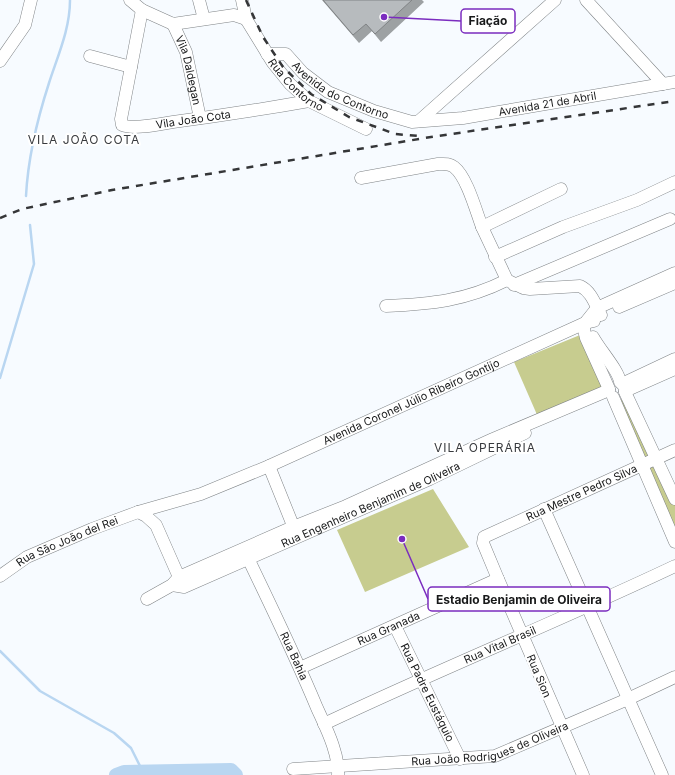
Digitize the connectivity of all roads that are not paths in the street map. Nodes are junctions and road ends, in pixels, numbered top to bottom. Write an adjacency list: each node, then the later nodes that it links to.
1 (31, 0): 13 (street)
2 (130, 0): 7 (street)
3 (199, 0): 9 (street)
4 (242, 0): 8 (street, Rua Contorno)
5 (555, 0): 18 (street)
6 (586, 0): 15 (street)
7 (142, 10): 10 (street); 14 (street, Vila João Cota)
8 (246, 18): 9 (street); 11 (street, Rua Contorno)
9 (204, 19): 10 (street)
10 (173, 24): 17 (street, Vila Daldegan)
11 (267, 54): 16 (street, Rua Contorno); 18 (street, Avenida do Contorno)
12 (90, 56): 14 (street)
13 (0, 61)
14 (131, 66): 17 (street, Vila João Cota)
15 (669, 83): 18 (street, Avenida 21 de Abril)
16 (309, 101): 17 (street, Vila João Cota); 19 (street, Rua Contorno)
17 (200, 118)
18 (419, 122)
19 (366, 129)
20 (361, 178): 24 (street)
21 (675, 182): 25 (street)
22 (561, 189): 24 (street)
23 (670, 219): 27 (street)
24 (482, 227): 25 (street)
25 (495, 257): 27 (street)
26 (675, 273): 30 (street, Avenida Coronel Júlio Ribeiro Gontijo)
27 (510, 283): 29 (street); 30 (street)
28 (675, 283): 30 (street, Avenida Coronel Júlio Ribeiro Gontijo)
29 (386, 306)
30 (594, 319): 33 (street); 34 (street); 38 (street, Avenida Coronel Júlio Ribeiro Gontijo)
31 (675, 359): 33 (street)
32 (675, 369): 33 (street)
33 (623, 387): 34 (street, Rua Engenheiro Benjamim de Oliveira); 36 (street)
34 (610, 393): 37 (street); 42 (street, Rua Engenheiro Benjamim de Oliveira)
35 (675, 450): 36 (street, Rua Mestre Pedro Silva)
36 (657, 458): 37 (street, Rua Mestre Pedro Silva); 39 (street)
37 (642, 465): 40 (street, Rua Mestre Pedro Silva); 44 (street)
38 (268, 466): 41 (street, Avenida Coronel Júlio Ribeiro Gontijo); 42 (street)
39 (675, 499)
40 (544, 509): 43 (street, Rua Mestre Pedro Silva); 51 (street)
41 (138, 512): 47 (street, Rua São João del Rei); 49 (street)
42 (295, 532): 45 (street, Rua Engenheiro Benjamim de Oliveira)
43 (488, 534): 48 (street, Rua Sion)
44 (675, 542)
45 (246, 553): 49 (street, Rua Engenheiro Benjamim de Oliveira); 54 (street, Rua Bahia)
46 (675, 566): 51 (street, Rua Vital Brasil)
47 (0, 576)
48 (498, 579): 52 (street, Rua Granada); 53 (street, Rua Sion)
49 (178, 583): 50 (street, Rua Engenheiro Benjamim de Oliveira)
50 (147, 599)
51 (589, 607): 53 (street, Rua Vital Brasil); 57 (street)
52 (395, 626): 54 (street, Rua Granada); 56 (street, Rua Padre Eustáquio)
53 (522, 634): 56 (street, Rua Vital Brasil); 59 (street, Rua Sion)
54 (300, 668): 58 (street, Rua Bahia)
55 (675, 677): 57 (street, Rua João Rodrigues de Oliveira)
56 (421, 679): 58 (street, Rua Vital Brasil); 60 (street, Rua Padre Eustáquio)
57 (628, 699): 59 (street, Rua João Rodrigues de Oliveira); 64 (street)
58 (324, 724): 62 (street, Rua Bahia)
59 (562, 728): 60 (street, Rua João Rodrigues de Oliveira); 63 (street, Rua Sion)
60 (460, 759): 62 (street, Rua João Rodrigues de Oliveira)
61 (293, 769): 62 (street, Rua João Rodrigues de Oliveira)
62 (338, 771)
63 (583, 775)
64 (662, 775)

